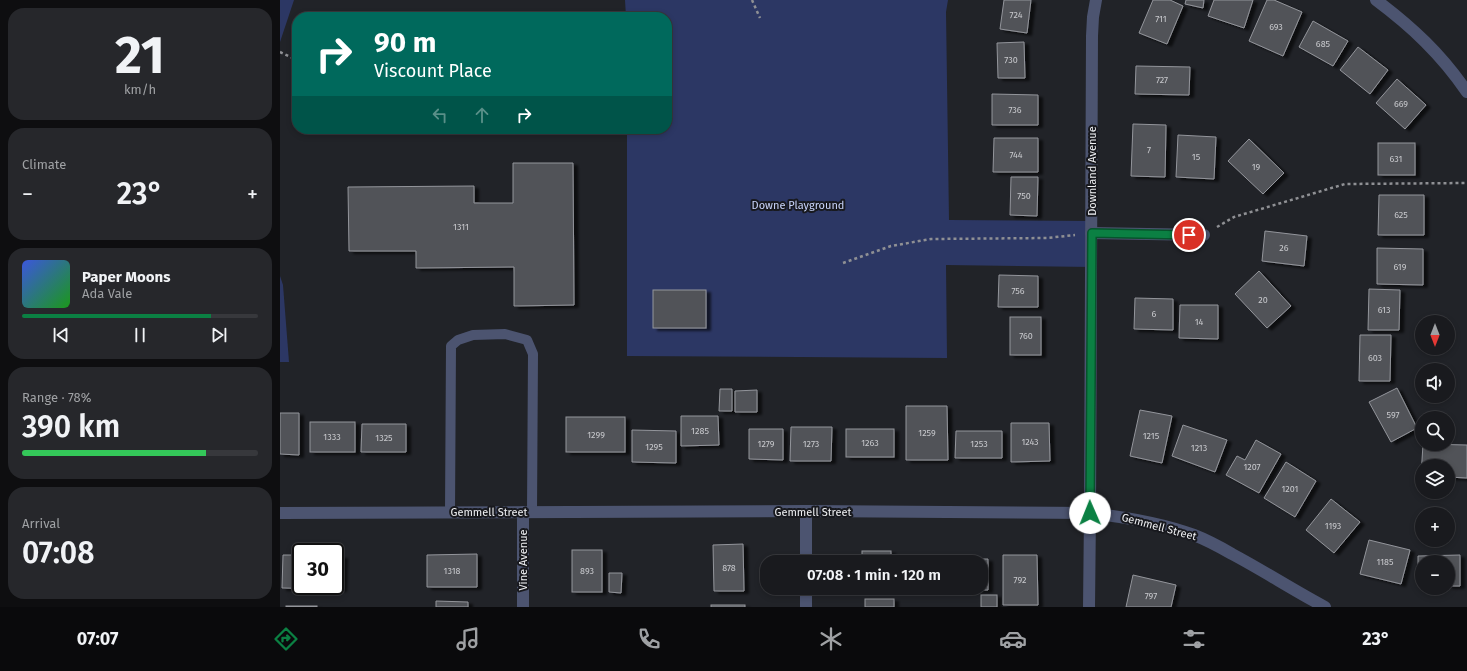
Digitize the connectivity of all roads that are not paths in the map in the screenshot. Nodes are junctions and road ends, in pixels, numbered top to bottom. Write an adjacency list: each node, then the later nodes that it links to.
1 (1096, 0): 4 (street, Downland Avenue)
2 (1376, 0): 3 (street)
3 (1467, 92)
4 (1092, 233): 5 (street); 10 (street, Downland Avenue)
5 (1204, 235)
6 (806, 511): 8 (street, Gemmell Street); 10 (street, Gemmell Street); 11 (street)
7 (450, 512): 8 (street, Gemmell Street); 8 (lane); 9 (street, Gemmell Street)
8 (528, 512): 13 (street, Vine Avenue)
9 (280, 513)
10 (1090, 513): 15 (street, Downland Avenue); 16 (street, Gemmell Street)
11 (806, 555)
12 (806, 595): 14 (street)
13 (523, 607)
14 (806, 607)
15 (1089, 607)
16 (1324, 607)

